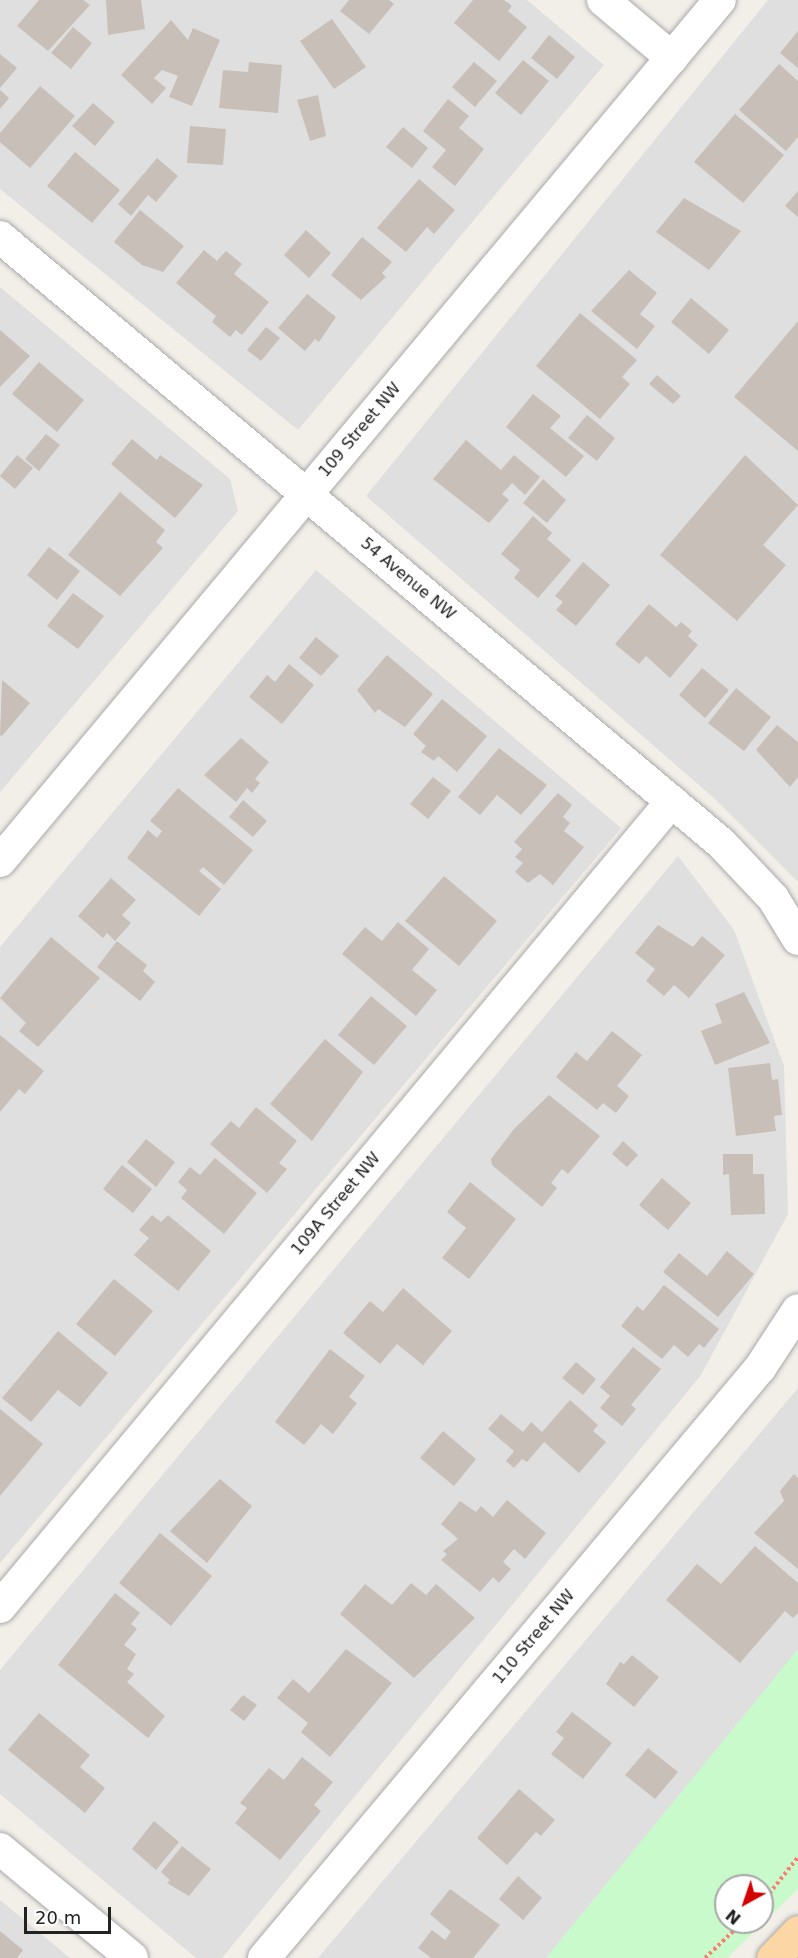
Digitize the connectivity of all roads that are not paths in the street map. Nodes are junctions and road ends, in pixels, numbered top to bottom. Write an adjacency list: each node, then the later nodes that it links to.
1 (603, 0): 3 (street)
2 (720, 0): 3 (street, 109 Street NW)
3 (672, 58): 5 (street, 109 Street NW)
4 (0, 237): 5 (street, 54 Avenue NW)
5 (307, 494): 6 (street, 54 Avenue NW); 7 (street, 109 Street NW)
6 (672, 801): 8 (street, 54 Avenue NW); 10 (street, 109A Street NW)
7 (0, 861)
8 (798, 939)
9 (798, 1311): 14 (street, 110 Street NW)
10 (0, 1607)
11 (0, 1849): 13 (street)
12 (798, 1932): 15 (main road)
13 (132, 1958)
14 (264, 1958)
15 (773, 1958)

